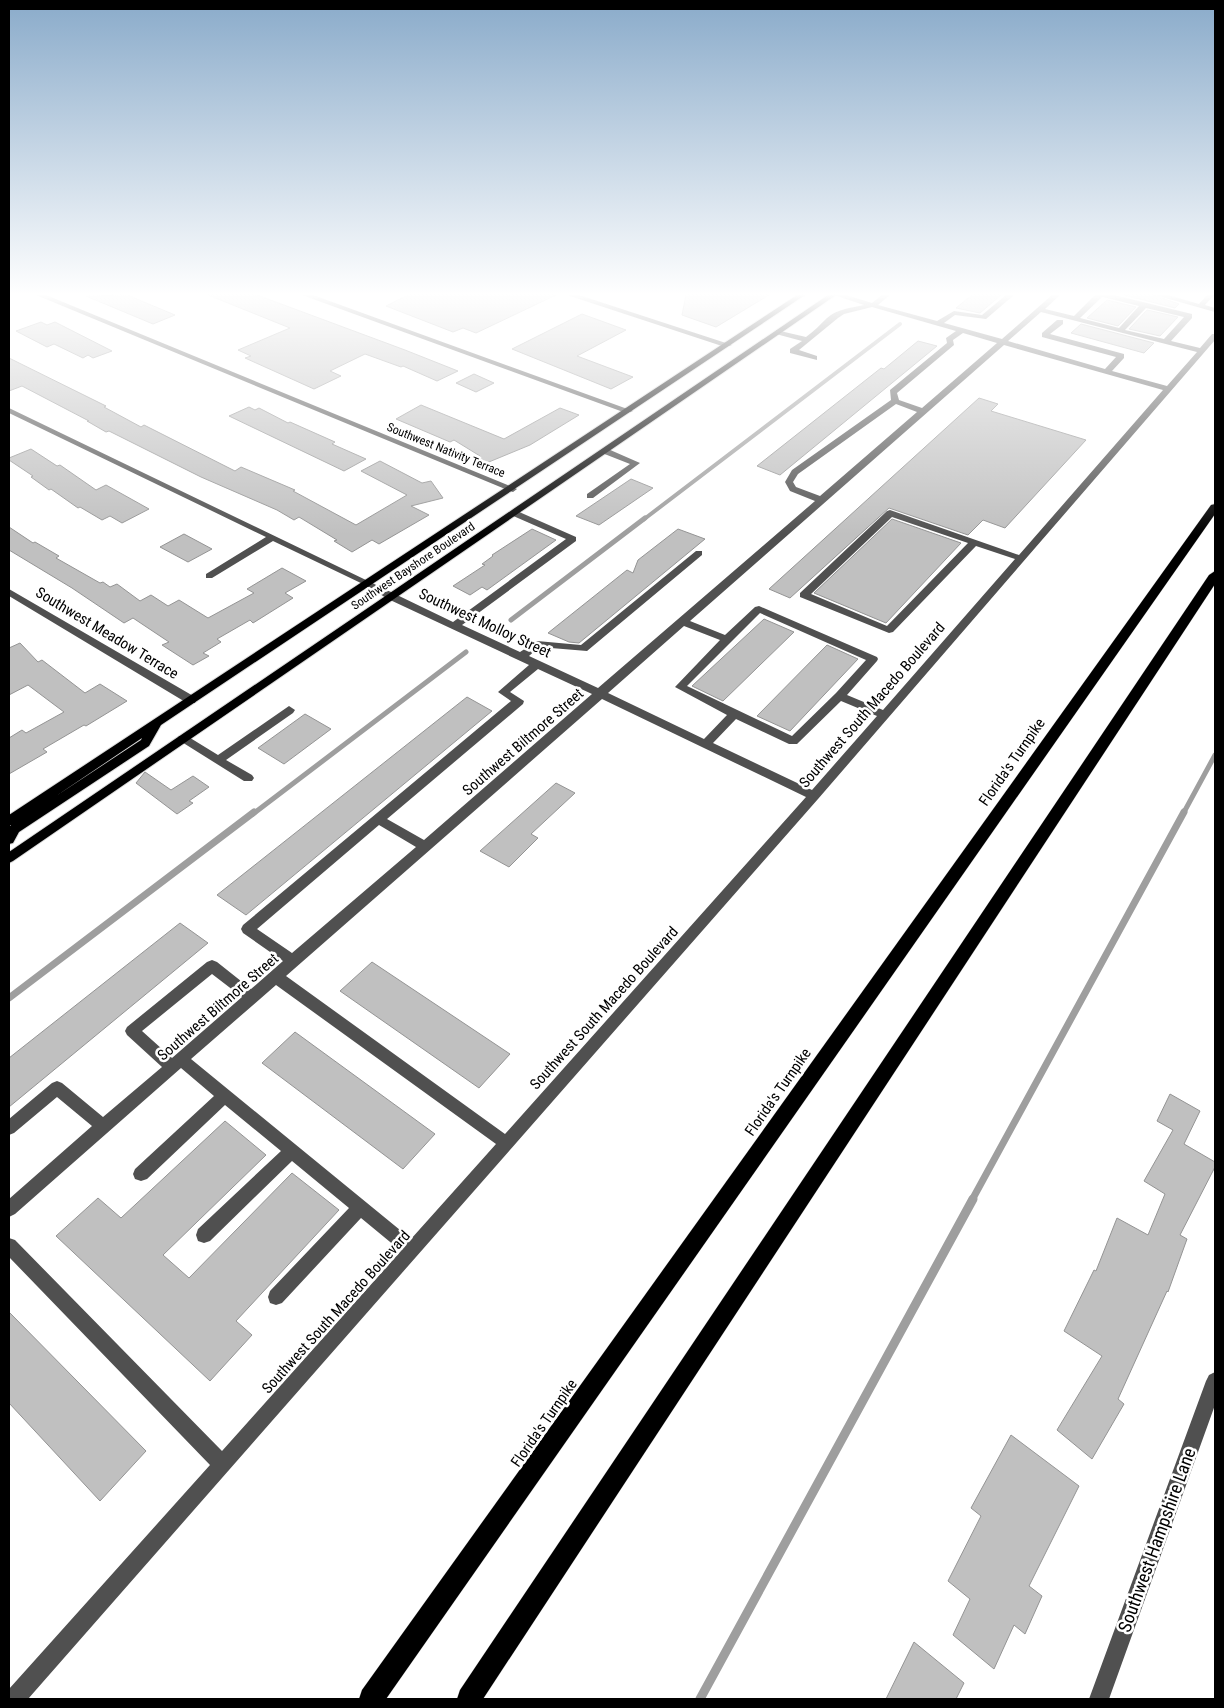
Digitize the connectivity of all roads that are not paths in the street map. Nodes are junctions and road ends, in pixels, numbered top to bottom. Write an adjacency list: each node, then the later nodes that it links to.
1 (232, 375): 18 (street, Southwest Nativity Terrace)
2 (529, 375): 14 (street)
3 (683, 375): 14 (main road, Southwest Bayshore Boulevard)
4 (698, 375): 12 (main road)
5 (710, 375): 12 (main road, Southwest Bayshore Boulevard)
6 (913, 375): 11 (street)
7 (966, 375): 15 (street, Southwest Biltmore Street)
8 (1116, 375): 10 (street)
9 (1181, 375): 10 (street, Southwest South Macedo Boulevard)
10 (1168, 389): 26 (street, Southwest South Macedo Boulevard)
11 (895, 401): 15 (street); 20 (street)
12 (654, 409): 16 (main road, Southwest Bayshore Boulevard)
13 (9, 410): 23 (street, Southwest Molloy Street)
14 (629, 410): 17 (main road); 18 (main road, Southwest Bayshore Boulevard)
15 (924, 412): 20 (street, Southwest Biltmore Street)
16 (605, 451): 17 (main road, Southwest Bayshore Boulevard); 19 (street)
17 (560, 482): 22 (main road, Southwest Bayshore Boulevard)
18 (513, 489): 29 (main road, Southwest Bayshore Boulevard)
19 (590, 496)
20 (822, 500): 32 (street, Southwest Biltmore Street)
21 (1215, 507): 72 (highway, Florida's Turnpike)
22 (514, 513): 31 (main road, Southwest Bayshore Boulevard); 33 (street)
23 (273, 537): 28 (street); 29 (street, Southwest Molloy Street)
24 (974, 542): 24 (street); 26 (street)
25 (699, 553): 35 (street)
26 (1020, 558): 42 (street, Southwest South Macedo Boulevard)
27 (1215, 575): 73 (highway)
28 (209, 576)
29 (368, 583): 31 (street, Southwest Molloy Street); 39 (main road, Southwest Bayshore Boulevard)
30 (9, 592): 39 (street, Southwest Meadow Terrace)
31 (392, 597): 33 (street, Southwest Molloy Street); 44 (main road, Southwest Bayshore Boulevard)
32 (683, 622): 34 (street); 37 (street, Southwest Biltmore Street)
33 (454, 626): 35 (street, Southwest Molloy Street)
34 (727, 639): 38 (street); 41 (street)
35 (522, 657): 36 (street, Southwest Molloy Street)
36 (537, 664): 37 (street, Southwest Molloy Street); 49 (street)
37 (601, 694): 45 (street, Southwest Molloy Street); 51 (street, Southwest Biltmore Street)
38 (840, 696): 41 (street); 42 (street)
39 (191, 700): 43 (main road, Southwest Bayshore Boulevard)
40 (290, 710): 46 (street)
41 (734, 714): 45 (street)
42 (884, 715): 48 (street, Southwest South Macedo Boulevard)
43 (158, 722): 50 (main road, Southwest Bayshore Boulevard); 52 (main road)
44 (183, 739): 46 (street); 52 (main road, Southwest Bayshore Boulevard)
45 (706, 744): 48 (street, Southwest Molloy Street)
46 (218, 760): 47 (street)
47 (248, 778)
48 (814, 796): 60 (street, Southwest South Macedo Boulevard)
49 (378, 819): 51 (street); 53 (street)
50 (9, 821)
51 (426, 846): 53 (street, Southwest Biltmore Street)
52 (10, 849)
53 (293, 961): 54 (street, Southwest Biltmore Street)
54 (276, 976): 55 (street, Southwest Biltmore Street); 60 (street)
55 (252, 998): 56 (street, Southwest Biltmore Street); 56 (street)
56 (176, 1063): 57 (street); 58 (street, Southwest Biltmore Street)
57 (225, 1096): 61 (street); 62 (street)
58 (103, 1126): 59 (street); 64 (street, Southwest Biltmore Street)
59 (9, 1128)
60 (506, 1144): 67 (street, Southwest South Macedo Boulevard)
61 (292, 1151): 63 (street); 65 (street)
62 (141, 1174)
63 (361, 1208): 67 (street); 68 (street)
64 (9, 1209)
65 (204, 1235)
66 (9, 1246): 70 (street)
67 (412, 1250): 70 (street, Southwest South Macedo Boulevard)
68 (276, 1297)
69 (1215, 1381): 74 (street, Southwest Hampshire Lane)
70 (222, 1464): 71 (street, Southwest South Macedo Boulevard)
71 (14, 1699)
72 (371, 1699)
73 (469, 1699)
74 (1099, 1699)

